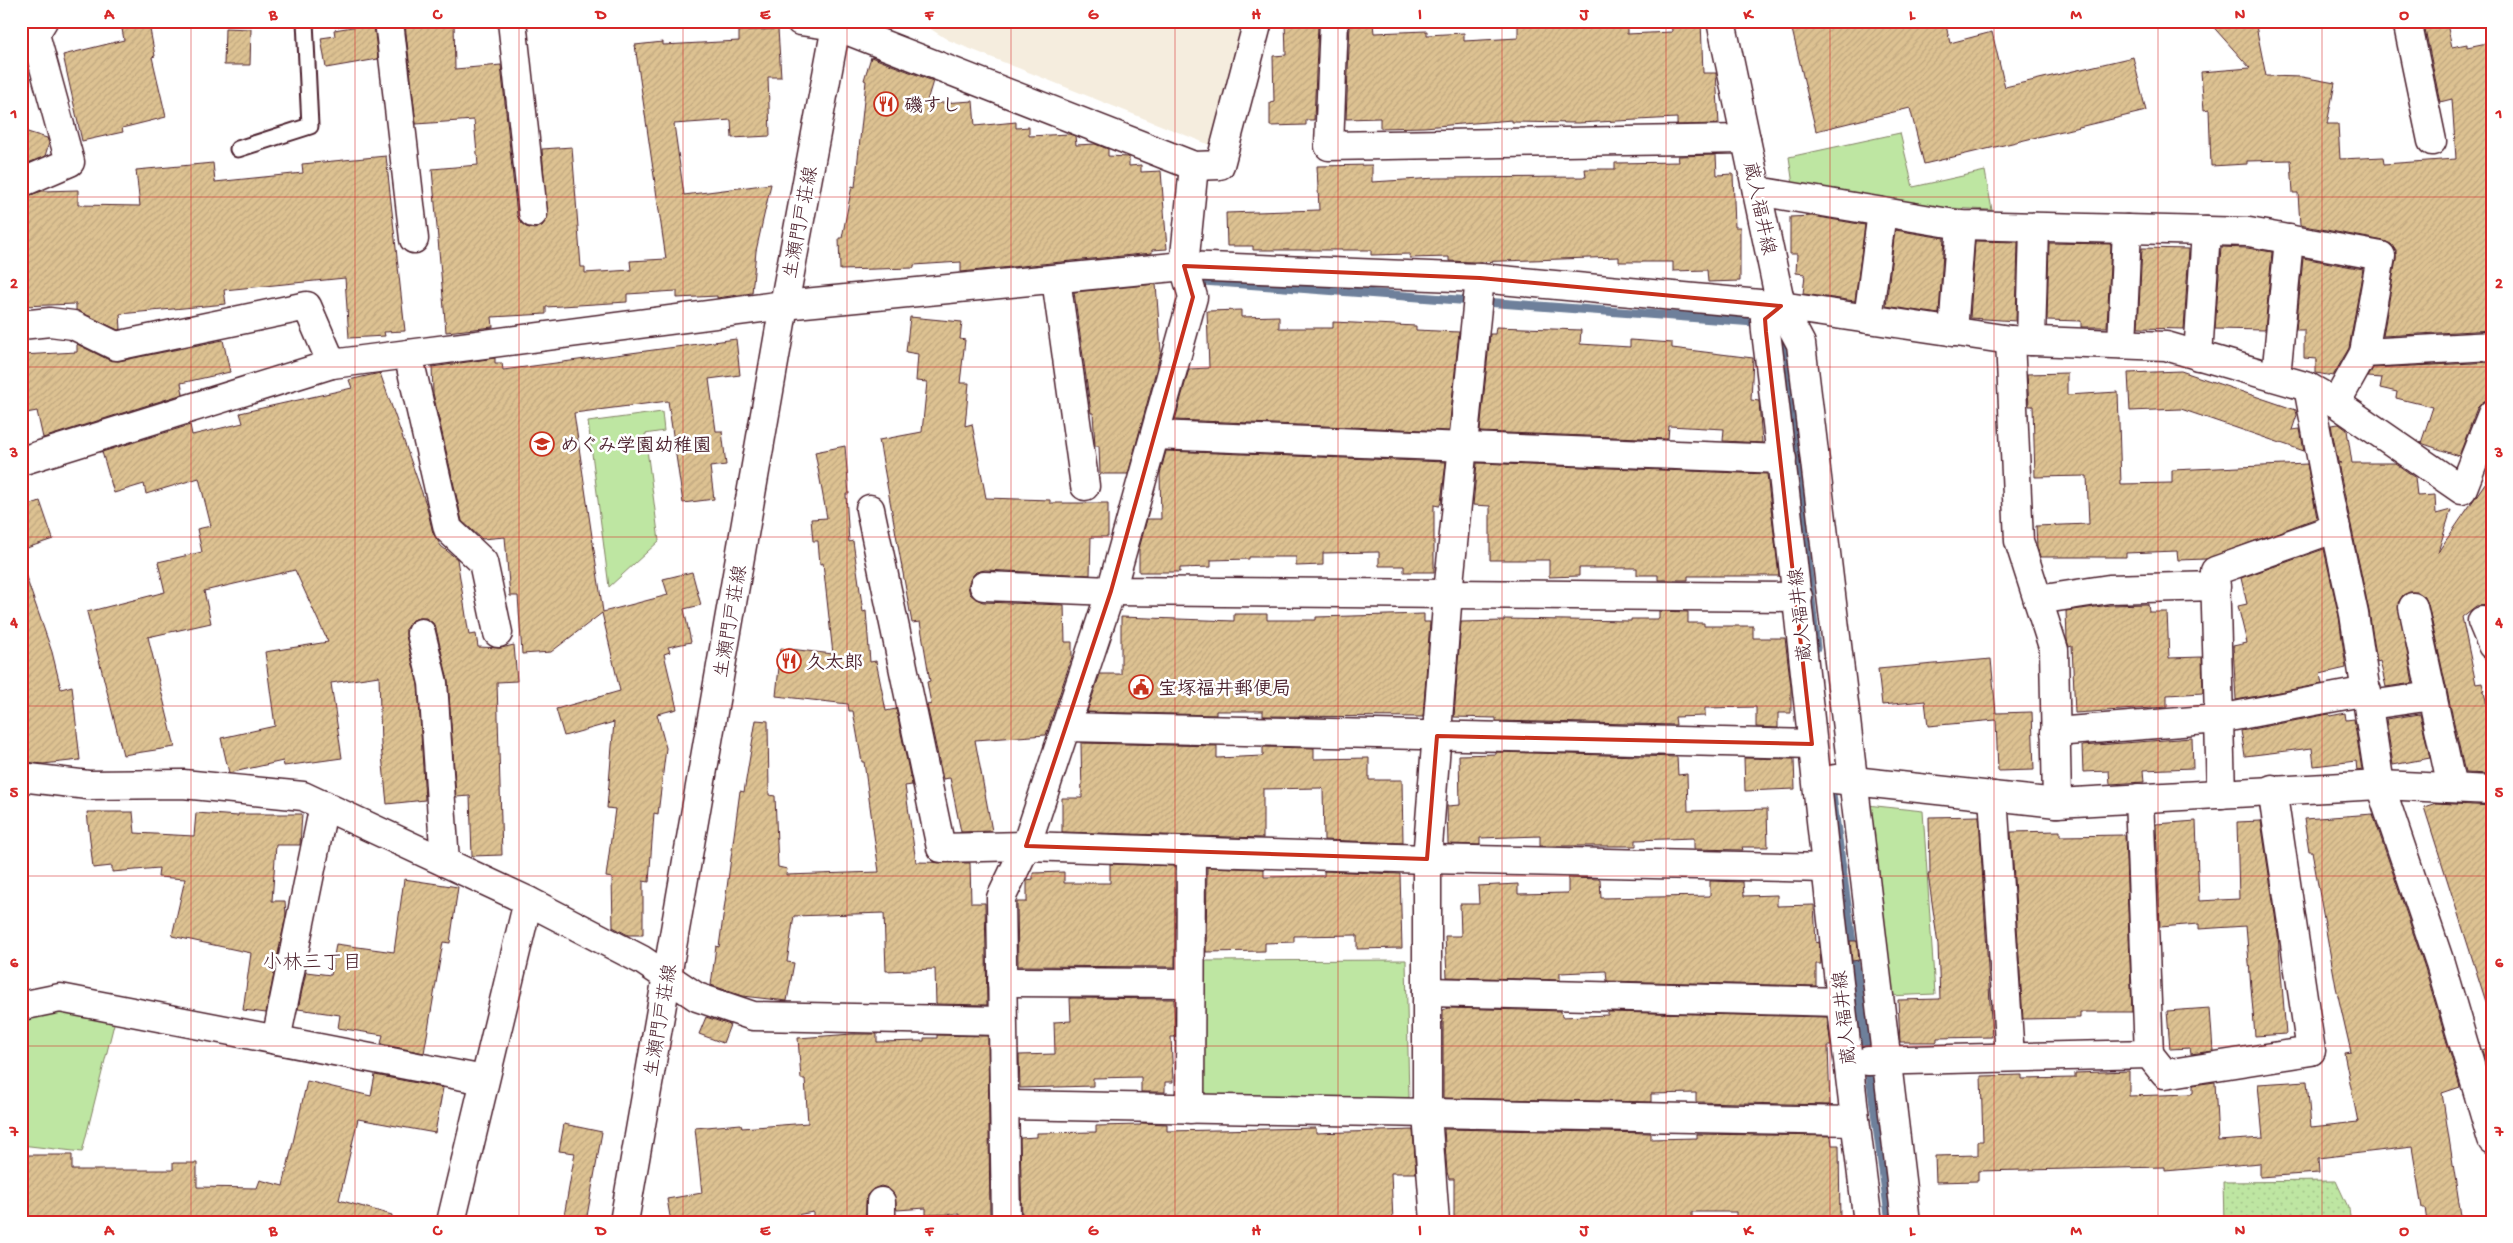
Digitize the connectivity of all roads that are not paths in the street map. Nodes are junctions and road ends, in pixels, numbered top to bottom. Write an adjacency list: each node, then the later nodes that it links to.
1 (305, 21): 13 (lane)
2 (389, 21): 23 (street)
3 (512, 21): 18 (street)
4 (800, 21): 9 (street)
5 (1258, 21): 14 (street)
6 (1334, 21): 11 (street)
7 (1721, 21): 11 (street, 蔵人福井線)
8 (2407, 21): 12 (street)
9 (836, 23): 14 (street); 28 (street, 生瀬門戸荘線)
10 (33, 30): 15 (street)
11 (1746, 138): 16 (street, 蔵人福井線)
12 (2432, 142)
13 (238, 150)
14 (1194, 166): 25 (street)
15 (21, 183)
16 (1757, 191): 17 (street); 29 (street, 蔵人福井線)
17 (1882, 212): 19 (street); 30 (street)
18 (533, 213)
19 (1960, 225): 20 (street); 32 (street)
20 (2034, 227): 21 (street); 33 (street)
21 (2127, 229): 22 (street); 34 (street)
22 (2206, 230): 24 (street); 38 (street)
23 (414, 239)
24 (2289, 239): 36 (street); 40 (street)
25 (1184, 266): 26 (street); 27 (street); 44 (street)
26 (1056, 278): 28 (street); 48 (street)
27 (1480, 278): 29 (street); 45 (street)
28 (784, 305): 37 (street); 87 (street, 生瀬門戸荘線)
29 (1771, 319): 30 (street); 46 (street, 蔵人福井線); 71 (street)
30 (1868, 319): 32 (street)
31 (21, 325): 39 (street)
32 (1953, 332): 33 (street)
33 (2021, 340): 34 (street); 56 (street)
34 (2122, 344): 38 (street)
35 (2492, 346): 36 (street)
36 (2364, 353): 42 (street)
37 (408, 354): 39 (street); 59 (street)
38 (2198, 356): 40 (street)
39 (332, 364): 47 (street)
40 (2276, 378): 41 (street)
41 (2308, 387): 42 (street); 50 (street)
42 (2336, 403): 43 (street)
43 (2492, 414)
44 (1155, 434): 45 (street); 53 (street)
45 (1462, 446): 46 (street); 54 (street)
46 (1782, 459): 55 (street, 蔵人福井線)
47 (21, 461)
48 (1085, 486)
49 (870, 509): 81 (street)
50 (2336, 528): 52 (street); 63 (street)
51 (984, 586): 53 (street)
52 (2216, 586): 56 (street); 64 (street)
53 (1111, 591): 54 (street); 65 (street)
54 (1448, 593): 55 (street); 67 (street)
55 (1798, 598): 68 (street, 蔵人福井線)
56 (2038, 600): 66 (street)
57 (2413, 607): 62 (street)
58 (2482, 621): 61 (street)
59 (498, 633)
60 (422, 634): 84 (street)
61 (2492, 646)
62 (2432, 696): 63 (street); 73 (street)
63 (2368, 698): 64 (street); 72 (street)
64 (2220, 718): 66 (street); 76 (street)
65 (1066, 727): 67 (street); 81 (street)
66 (2056, 732): 79 (street)
67 (1437, 736): 68 (street); 83 (street)
68 (1812, 744): 70 (street, 蔵人福井線)
69 (21, 777): 80 (street)
70 (1817, 777): 71 (street); 85 (street, 蔵人福井線)
71 (1852, 780): 77 (street); 97 (street)
72 (2380, 785): 73 (street); 74 (street); 103 (street)
73 (2452, 788): 75 (street)
74 (2272, 789): 76 (street); 95 (street)
75 (2492, 790)
76 (2221, 794): 78 (street)
77 (1993, 796): 79 (street); 96 (street)
78 (2139, 798): 79 (street); 95 (street)
79 (2057, 803)
80 (324, 806): 84 (street); 94 (street)
81 (1026, 846): 82 (street); 88 (street)
82 (1191, 851): 83 (street); 89 (street)
83 (1427, 859): 85 (street); 90 (street)
84 (445, 862): 86 (street)
85 (1826, 868): 91 (street, 蔵人福井線)
86 (528, 902): 87 (street); 98 (street)
87 (667, 976): 93 (street); 105 (street, 生瀬門戸荘線)
88 (1002, 982): 89 (street); 93 (street)
89 (1190, 983): 100 (street)
90 (1427, 992): 91 (street); 101 (street)
91 (1841, 1002): 97 (street, 蔵人福井線)
92 (21, 1006): 94 (street)
93 (1002, 1021): 99 (street)
94 (276, 1040): 98 (street)
95 (2149, 1054): 96 (street)
96 (2010, 1057): 97 (street)
97 (1867, 1061): 102 (street, 蔵人福井線); 109 (street)
98 (484, 1080): 104 (street)
99 (1006, 1105): 100 (street); 106 (street)
100 (1190, 1109): 101 (street)
101 (1427, 1114): 102 (street); 107 (street)
102 (1855, 1121): 108 (street, 蔵人福井線)
103 (2491, 1133)
104 (451, 1222)
105 (624, 1222)
106 (1006, 1222)
107 (1435, 1222)
108 (1868, 1222)
109 (1906, 1222)

